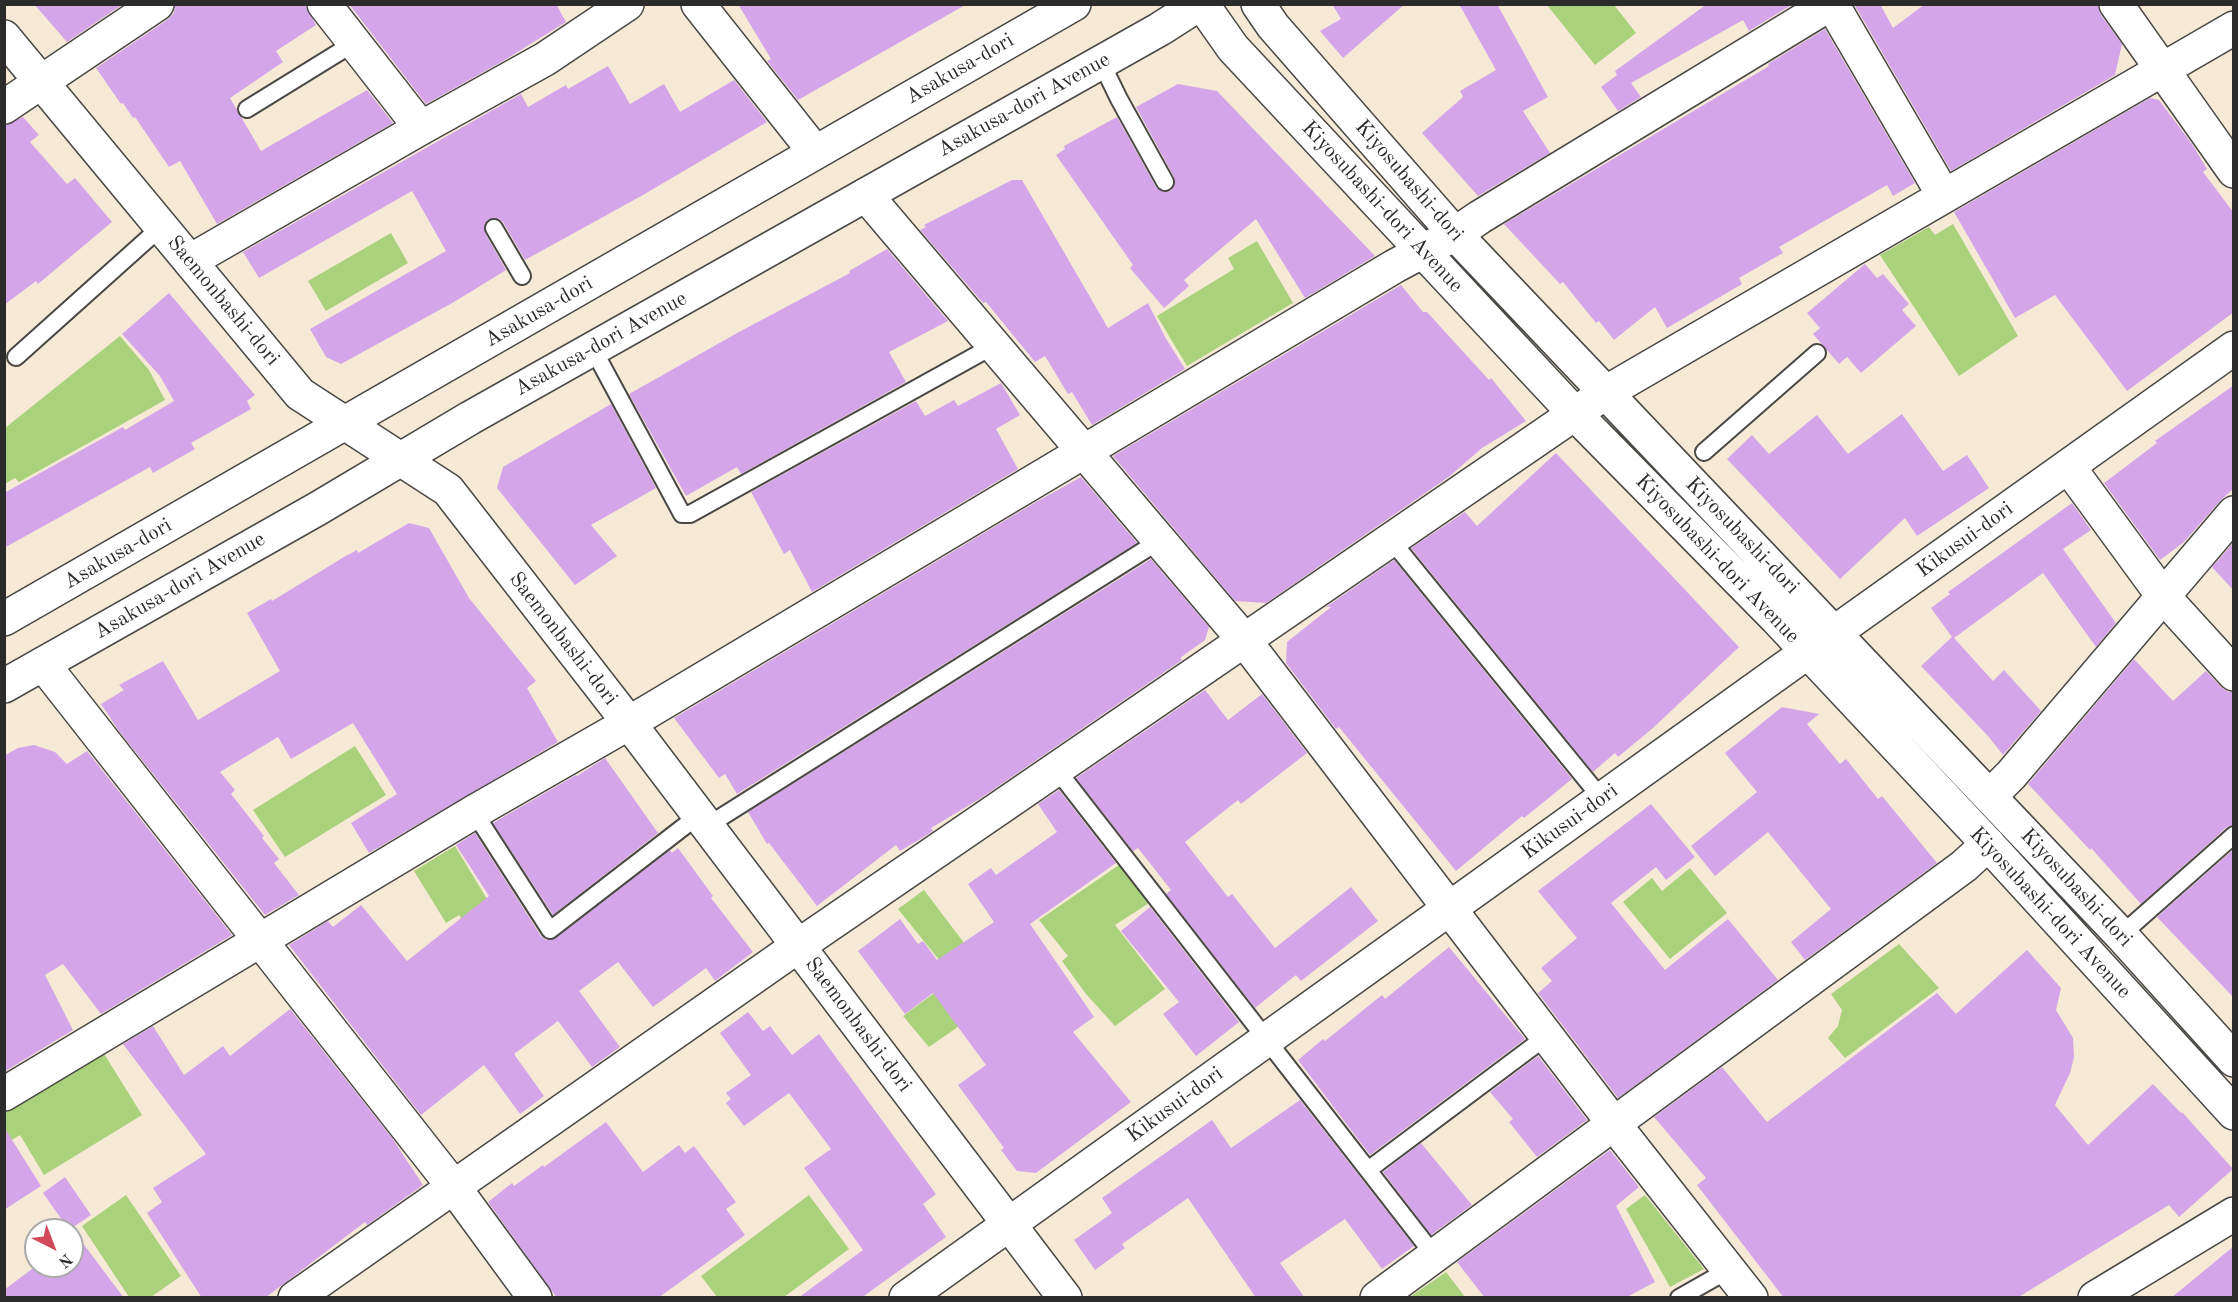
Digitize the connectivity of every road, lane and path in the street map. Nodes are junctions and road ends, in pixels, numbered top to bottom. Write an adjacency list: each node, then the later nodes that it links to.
1 (157, 4): 15 (street)
2 (324, 4): 12 (street)
3 (627, 4): 18 (street)
4 (698, 4): 19 (street)
5 (1074, 4): 19 (street, Asakusa-dori)
6 (1201, 4): 13 (street, Asakusa-dori Avenue); 27 (street, Kiyosubashi-dori Avenue)
7 (1258, 4): 26 (street, Kiyosubashi-dori)
8 (1831, 4): 23 (street); 26 (street)
9 (2116, 4): 14 (street)
10 (2234, 28): 14 (street)
11 (4, 37): 15 (street, Saemonbashi-dori)
12 (354, 43): 17 (lane); 18 (street)
13 (1101, 62): 21 (lane); 22 (street, Asakusa-dori Avenue)
14 (2162, 70): 20 (street); 23 (street)
15 (42, 83): 16 (street); 24 (street, Saemonbashi-dori)
16 (4, 107)
17 (247, 109)
18 (421, 128): 28 (street)
19 (815, 152): 37 (street, Asakusa-dori)
20 (2234, 171)
21 (1164, 182)
22 (866, 195): 30 (street); 32 (street, Asakusa-dori Avenue)
23 (1944, 196): 35 (street)
24 (161, 227): 28 (street, Saemonbashi-dori); 34 (lane)
25 (494, 228): 29 (lane)
26 (1455, 234): 27 (street); 35 (street, Kiyosubashi-dori)
27 (1422, 251): 36 (street, Kiyosubashi-dori Avenue); 38 (street)
28 (190, 261): 37 (street, Saemonbashi-dori)
29 (522, 276)
30 (993, 346): 32 (lane); 38 (street)
31 (2234, 348): 41 (street, Kikusui-dori)
32 (593, 349): 40 (street, Asakusa-dori Avenue)
33 (1817, 353): 39 (lane)
34 (16, 357)
35 (1605, 393): 36 (street); 47 (street, Kiyosubashi-dori)
36 (1575, 414): 44 (street); 49 (street, Kiyosubashi-dori Avenue)
37 (344, 422): 40 (street, Saemonbashi-dori); 46 (street, Asakusa-dori)
38 (1084, 452): 43 (street); 53 (street)
39 (1704, 452)
40 (401, 460): 50 (street, Asakusa-dori Avenue); 53 (street, Saemonbashi-dori)
41 (2068, 466): 45 (street); 47 (street, Kikusui-dori)
42 (2234, 513): 45 (street)
43 (1159, 540): 48 (street); 58 (lane)
44 (1391, 540): 48 (street); 56 (lane)
45 (2163, 596): 51 (street); 55 (street)
46 (4, 619)
47 (1834, 633): 49 (street, Kikusui-dori); 55 (street, Kiyosubashi-dori)
48 (1245, 641): 54 (street); 61 (street)
49 (1808, 651): 56 (street, Kikusui-dori); 60 (street, Kiyosubashi-dori Avenue)
50 (43, 664): 52 (street, Asakusa-dori Avenue); 63 (street)
51 (2234, 674)
52 (4, 686)
53 (629, 723): 57 (street); 58 (street, Saemonbashi-dori)
54 (1057, 770): 64 (street); 66 (lane)
55 (1990, 796): 62 (street, Kiyosubashi-dori)
56 (1602, 799): 61 (street, Kikusui-dori)
57 (474, 812): 58 (lane); 63 (street)
58 (703, 820): 64 (street, Saemonbashi-dori)
59 (2234, 835): 62 (lane)
60 (1988, 844): 69 (street, Kiyosubashi-dori Avenue); 70 (street)
61 (1450, 910): 65 (street); 66 (street, Kikusui-dori)
62 (2121, 936): 67 (street, Kiyosubashi-dori)
63 (260, 940): 68 (street); 72 (street)
64 (798, 946): 72 (street); 74 (street, Saemonbashi-dori)
65 (1547, 1036): 70 (street); 71 (lane)
66 (1267, 1039): 71 (lane); 74 (street, Kikusui-dori)
67 (2234, 1060)
68 (4, 1094)
69 (2234, 1113)
70 (1614, 1124): 75 (street); 76 (street)
71 (1368, 1170): 75 (lane)
72 (453, 1186): 77 (street); 78 (street)
73 (2234, 1214): 84 (street)
74 (1009, 1224): 79 (street, Kikusui-dori); 80 (street, Saemonbashi-dori)
75 (1434, 1255): 81 (street)
76 (1730, 1269): 82 (lane); 83 (street)
77 (295, 1298)
78 (535, 1298)
79 (906, 1298)
80 (1065, 1298)
81 (1377, 1298)
82 (1679, 1298)
83 (1751, 1298)
84 (2095, 1298)

